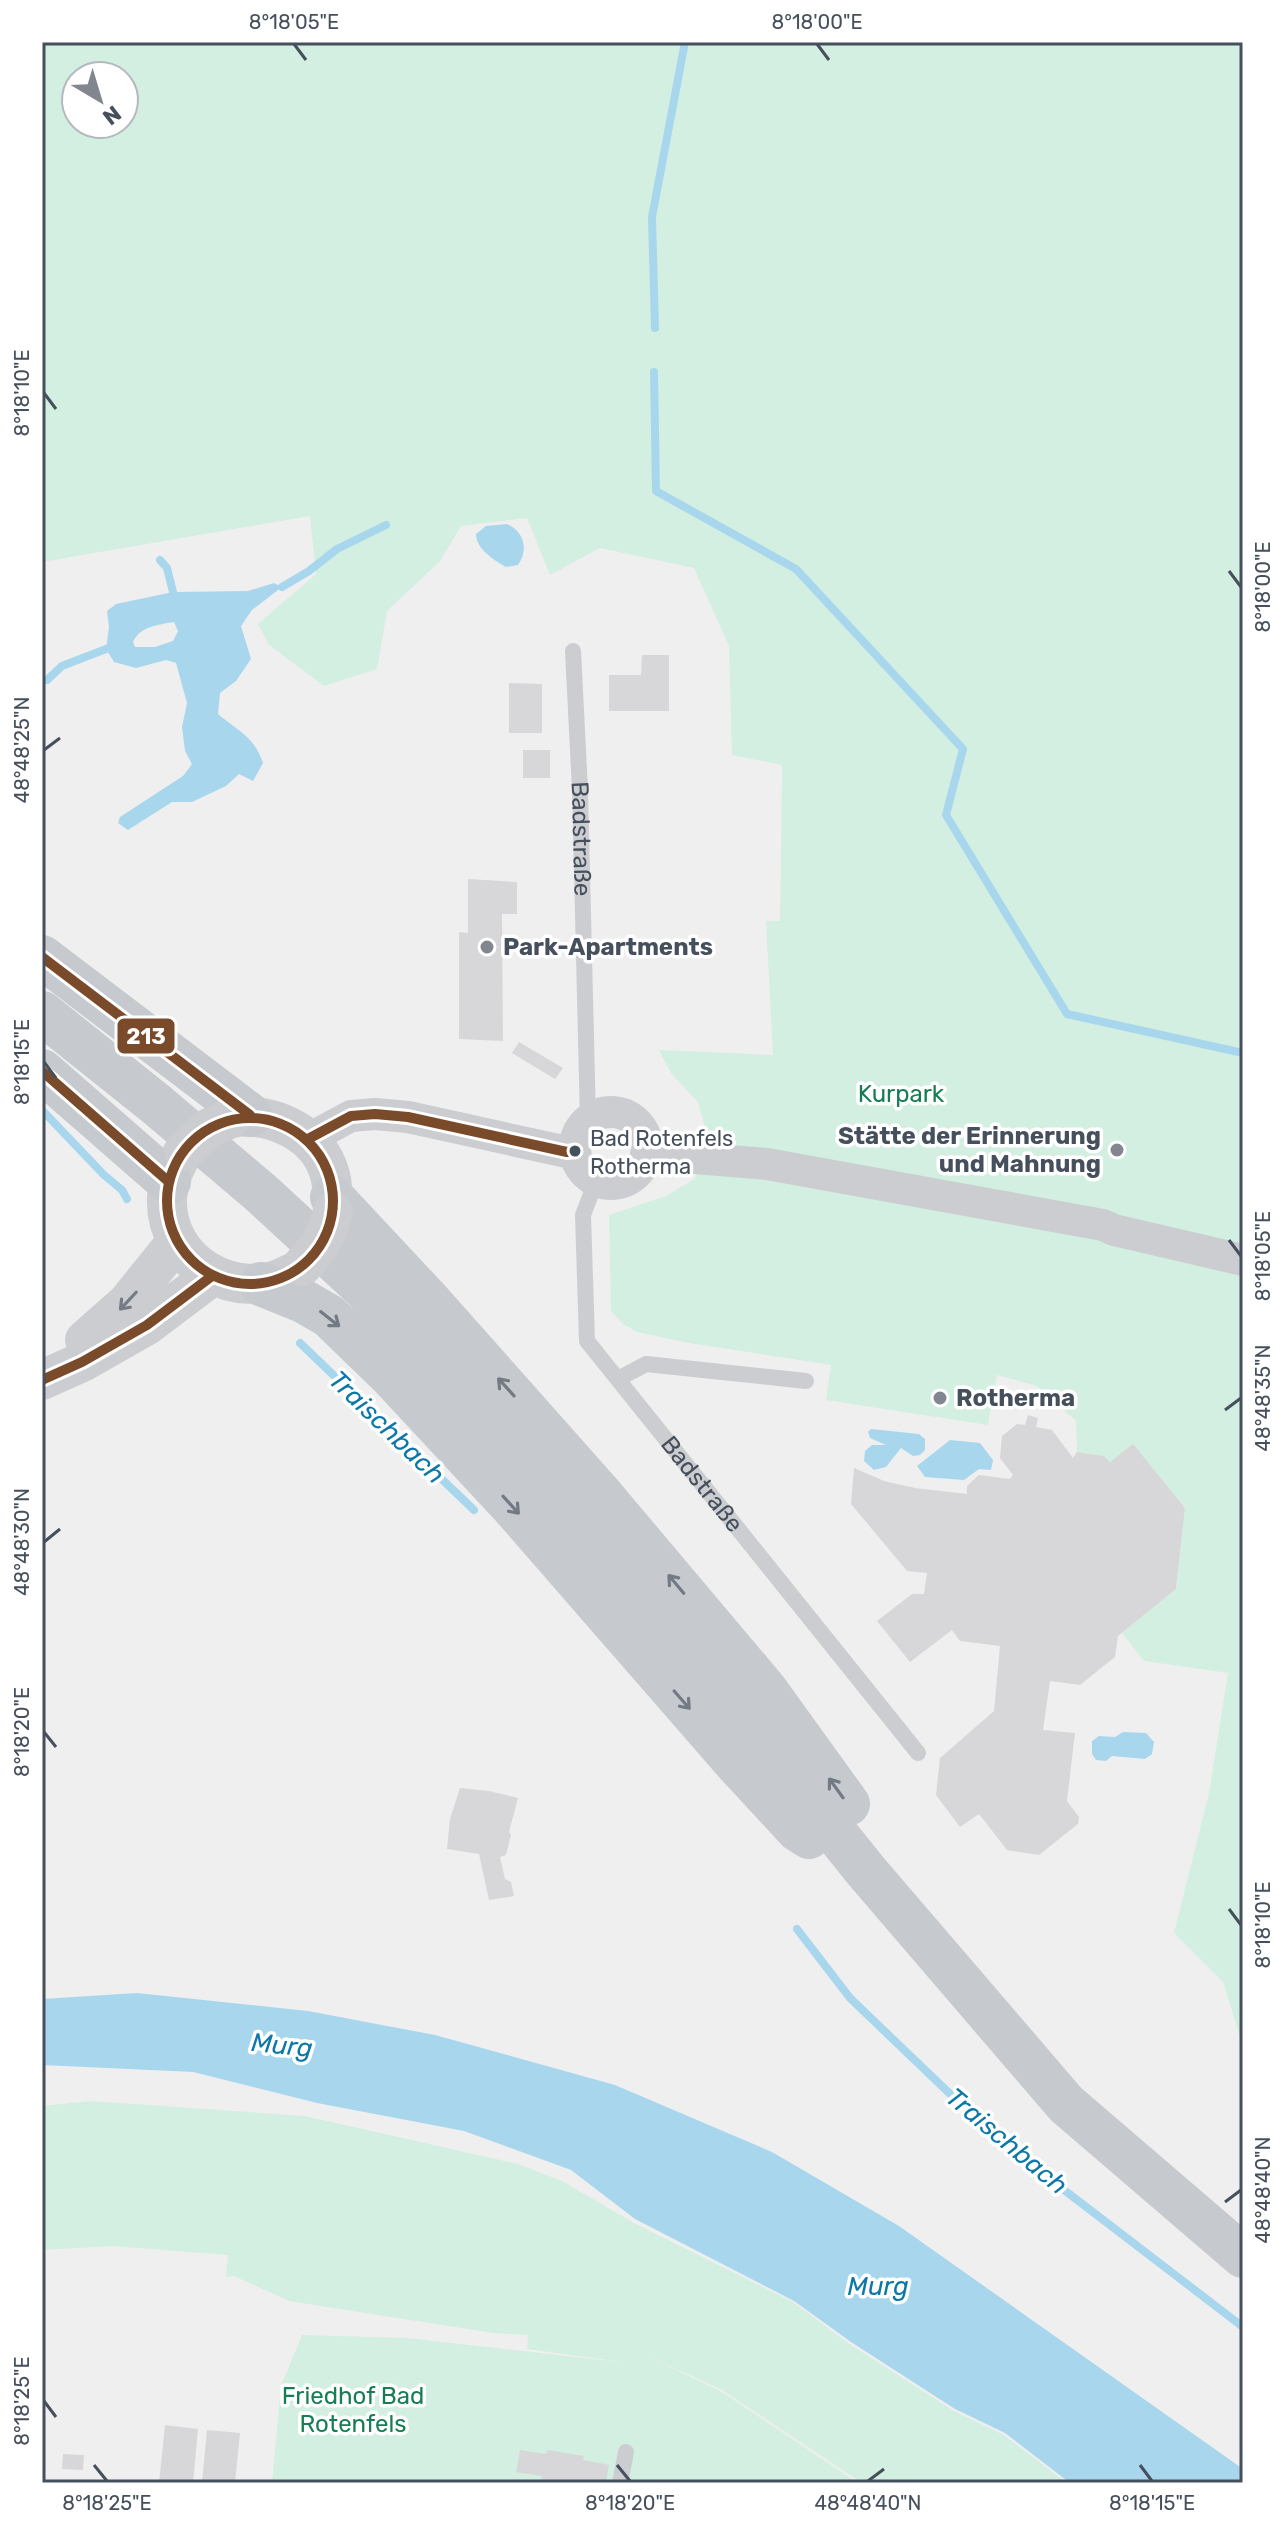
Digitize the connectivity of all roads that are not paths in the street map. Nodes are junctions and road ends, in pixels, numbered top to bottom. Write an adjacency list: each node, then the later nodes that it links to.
1 (573, 651): 6 (lane, Badstraße)
2 (42, 957): 5 (main road)
3 (42, 1013): 22 (main road)
4 (42, 1071): 10 (main road)
5 (240, 1117): 7 (street); 10 (street, bridge)
6 (588, 1121): 8 (street, Badstraße); 9 (street)
7 (308, 1139): 8 (street); 12 (street)
8 (575, 1151): 11 (street)
9 (646, 1154): 11 (street); 14 (street)
10 (176, 1166): 13 (street)
11 (596, 1181): 18 (lane, Badstraße)
12 (333, 1204): 16 (street, bridge); 23 (main road, one-way to 12)
13 (177, 1241): 15 (street); 17 (street, one-way to 17)
14 (1243, 1260)
15 (212, 1276): 16 (street); 19 (street)
16 (261, 1284): 22 (main road, one-way to 22)
17 (42, 1373)
18 (618, 1379): 20 (lane); 21 (lane, Badstraße)
19 (42, 1380)
20 (806, 1381)
21 (918, 1753)
22 (866, 1871): 23 (main road)
23 (1066, 2104): 24 (main road)
24 (1243, 2256)
25 (626, 2452): 26 (lane)
26 (620, 2483)

